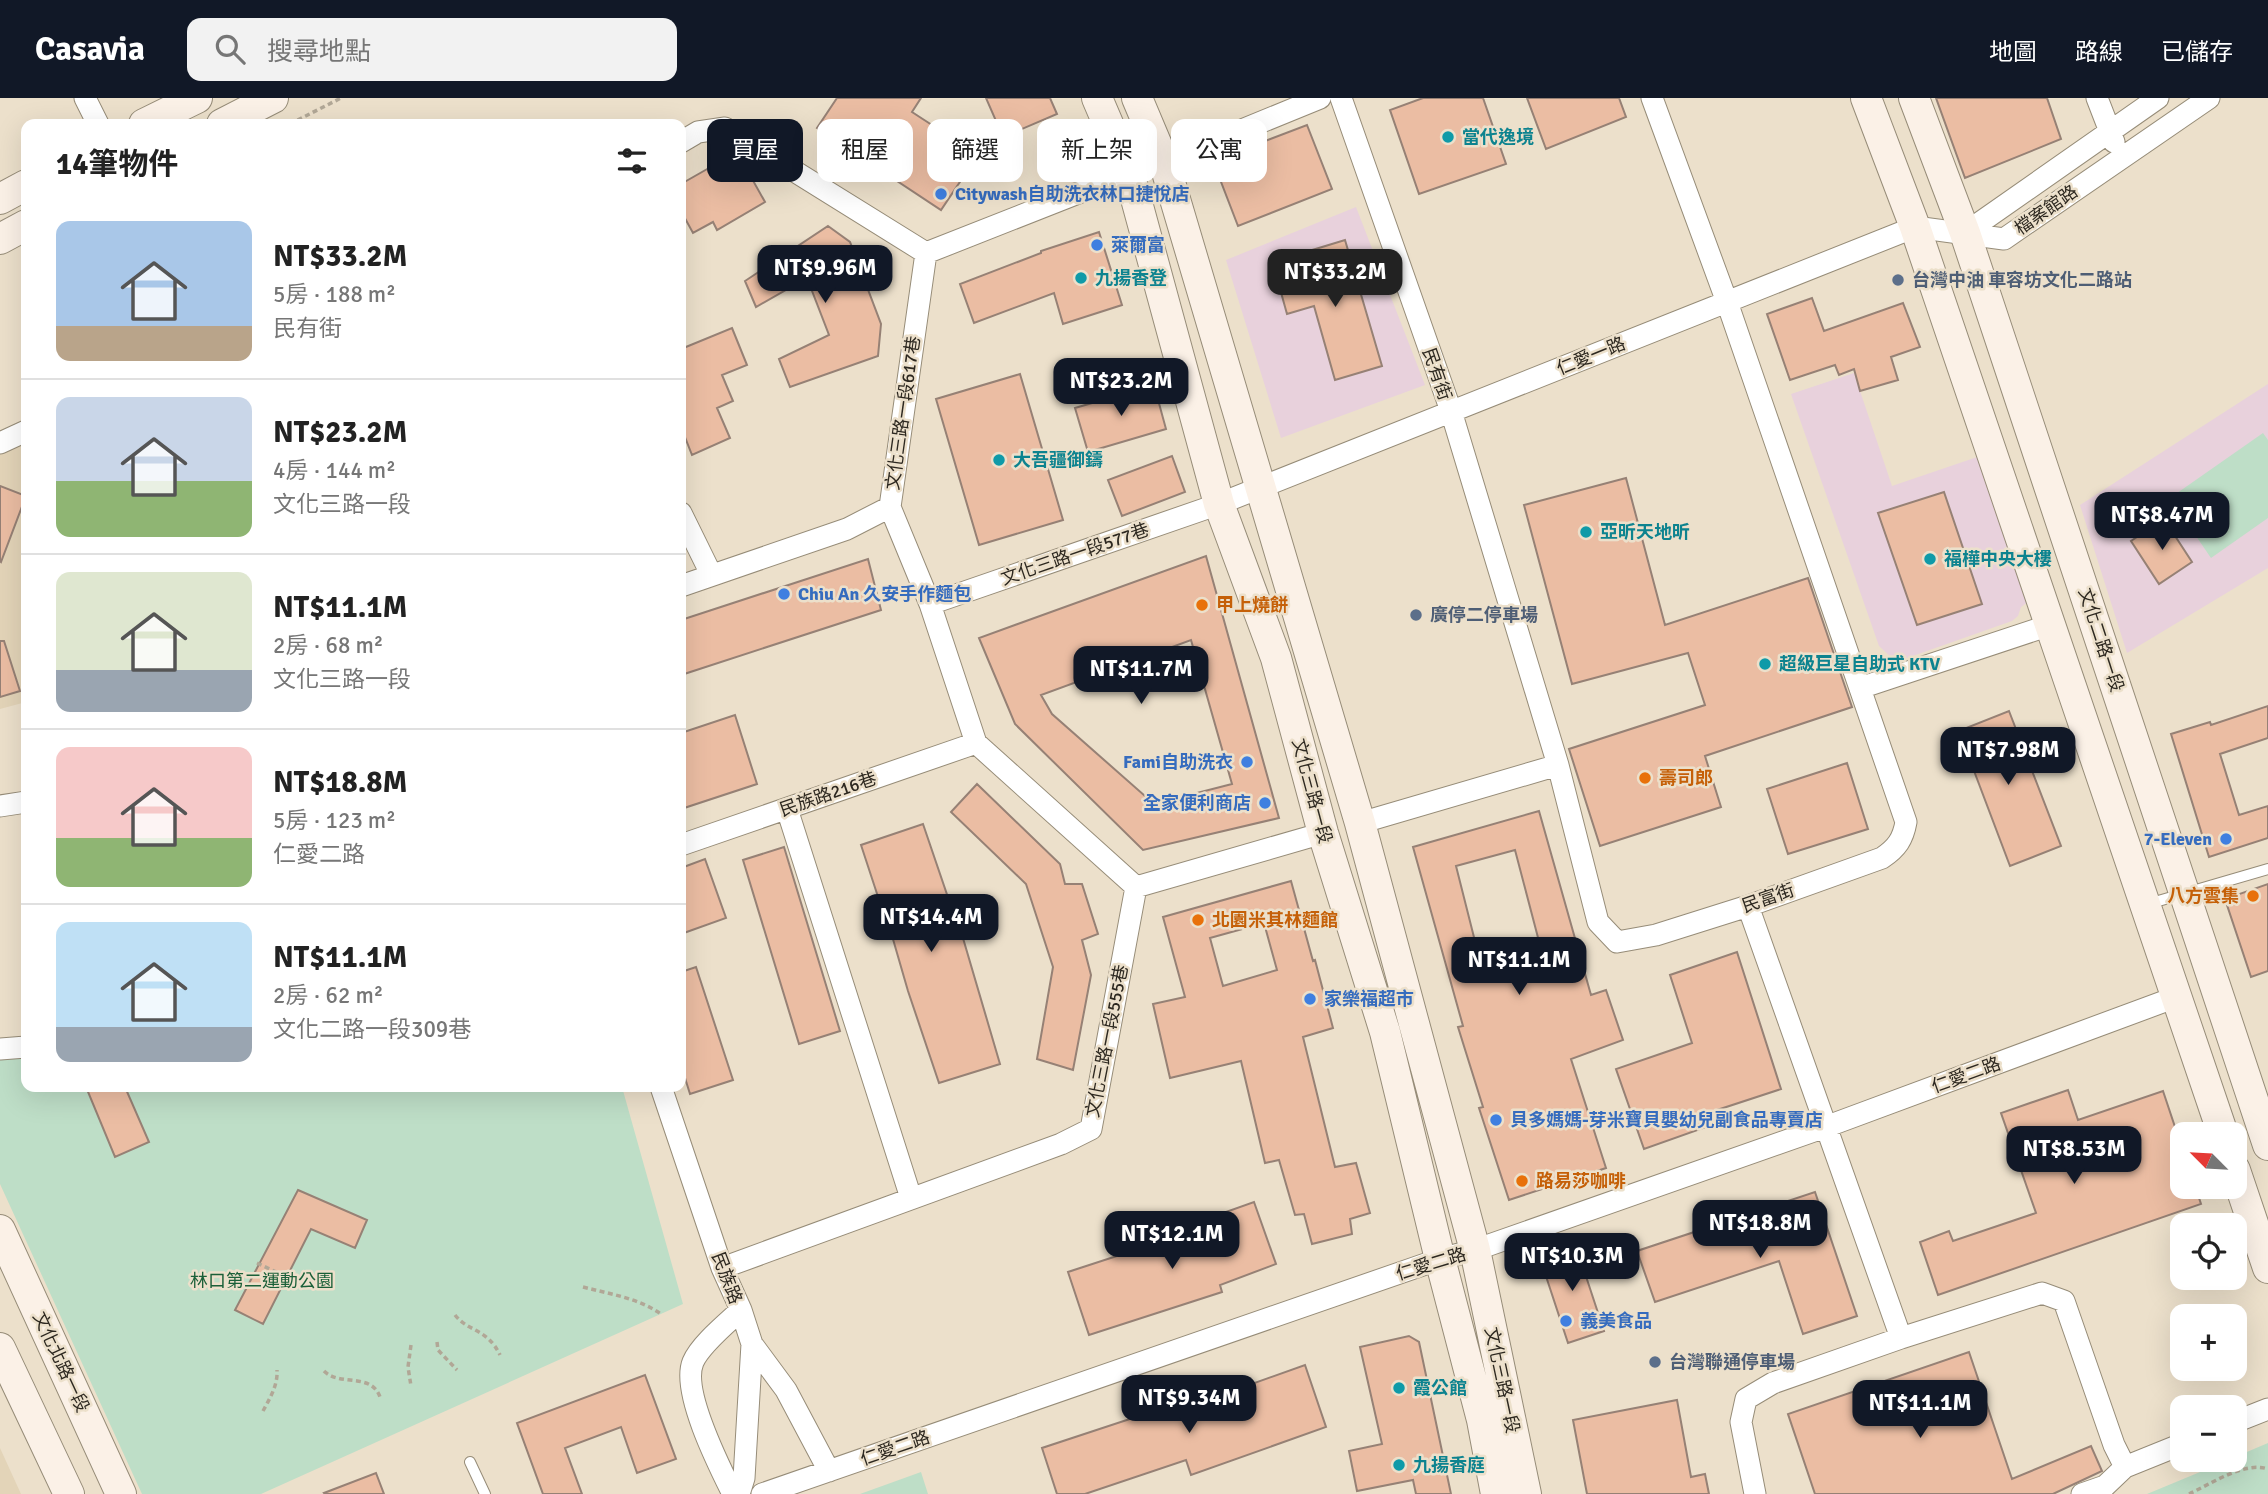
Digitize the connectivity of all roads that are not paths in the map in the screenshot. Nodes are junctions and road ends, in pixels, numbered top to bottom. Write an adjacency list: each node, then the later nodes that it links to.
1 (85, 98): 14 (street)
2 (197, 98): 15 (street)
3 (1097, 98): 17 (street, 文化三路一段)
4 (1137, 98): 21 (street, 文化三路一段)
5 (1320, 98): 21 (street)
6 (1342, 98): 33 (street, 民有街)
7 (1652, 98): 32 (street)
8 (1866, 98): 27 (street)
9 (1914, 98): 29 (street, 文化二路一段)
10 (2097, 98): 18 (street)
11 (2158, 98): 18 (street, 檔案館路)
12 (2209, 98): 20 (street, 檔案館路)
13 (258, 107): 16 (street)
14 (96, 119)
15 (154, 119)
16 (233, 119)
17 (1106, 119)
18 (2109, 131): 20 (street); 29 (street, 檔案館路)
19 (686, 139): 31 (street)
20 (2122, 158): 29 (street, 檔案館路)
21 (1164, 162): 22 (street); 36 (street, 文化三路一段)
22 (1157, 164)
23 (1106, 182): 31 (street)
24 (1131, 182): 37 (street, 文化三路一段)
25 (21, 188): 26 (street)
26 (0, 199)
27 (1915, 227): 29 (street, 仁愛一路); 32 (street, 仁愛一路); 43 (street)
28 (21, 228): 30 (street)
29 (1965, 233): 55 (street, 文化二路一段)
30 (0, 239)
31 (926, 253): 38 (street, 文化三路一段617巷)
32 (1727, 302): 33 (street, 仁愛一路); 44 (street, 民富街)
33 (1451, 411): 36 (street, 仁愛一路); 46 (street, 民富街)
34 (21, 433): 35 (street)
35 (0, 443)
36 (1259, 488): 37 (street, 仁愛一路); 50 (street, 文化三路一段)
37 (1219, 503): 42 (street, 文化三路一段577巷); 51 (street, 文化三路一段)
38 (890, 507): 40 (street, 文化三路一段617巷); 42 (street)
39 (686, 524): 40 (street)
40 (710, 574): 41 (street, 文化三路一段617巷)
41 (686, 584)
42 (930, 604): 45 (street)
43 (2050, 625): 44 (street); 56 (street)
44 (1860, 688): 57 (street, 民富街)
45 (976, 743): 49 (street, 民族路216巷); 54 (street)
46 (1559, 765): 50 (street); 57 (street, 民富街)
47 (21, 803): 48 (street)
48 (0, 806)
49 (787, 808): 52 (street, 民族路216巷); 65 (street)
50 (1360, 823): 68 (street, 文化三路一段)
51 (1323, 833): 54 (street); 69 (street, 文化三路一段)
52 (686, 843)
53 (2268, 869): 55 (lane)
54 (1136, 887): 65 (street, 文化三路一段555巷)
55 (2184, 892): 56 (lane); 64 (street, 文化二路一段)
56 (2145, 905): 58 (street)
57 (1748, 906): 63 (street)
58 (2176, 997): 62 (street); 63 (street, 仁愛二路)
59 (21, 1047): 60 (street)
60 (0, 1049)
61 (664, 1092): 70 (street, 民族路)
62 (2218, 1122)
63 (1828, 1126): 68 (street, 仁愛二路); 73 (street)
64 (2268, 1145)
65 (911, 1198): 70 (street, 文化三路一段555巷)
66 (2245, 1199): 71 (street)
67 (0, 1230): 83 (street, 文化北路一段)
68 (1475, 1250): 69 (street, 仁愛二路); 89 (street, 文化三路一段)
69 (1440, 1259): 81 (street, 仁愛二路); 88 (street, 文化三路一段)
70 (722, 1268): 72 (street, 民族路)
71 (2268, 1268)
72 (741, 1310): 74 (street); 85 (street, 民族路)
73 (1901, 1338): 80 (street); 90 (street)
74 (752, 1344): 81 (street); 86 (street)
75 (0, 1348): 82 (street)
76 (2268, 1409): 77 (street)
77 (2247, 1417)
78 (2170, 1449): 80 (street)
79 (470, 1462): 84 (lane)
80 (2124, 1467): 91 (street)
81 (830, 1471): 87 (street, 仁愛二路)
82 (69, 1494)
83 (121, 1494)
84 (485, 1494)
85 (733, 1494)
86 (739, 1494)
87 (762, 1494)
88 (1496, 1494)
89 (1527, 1494)
90 (1755, 1494)
91 (2082, 1494)

